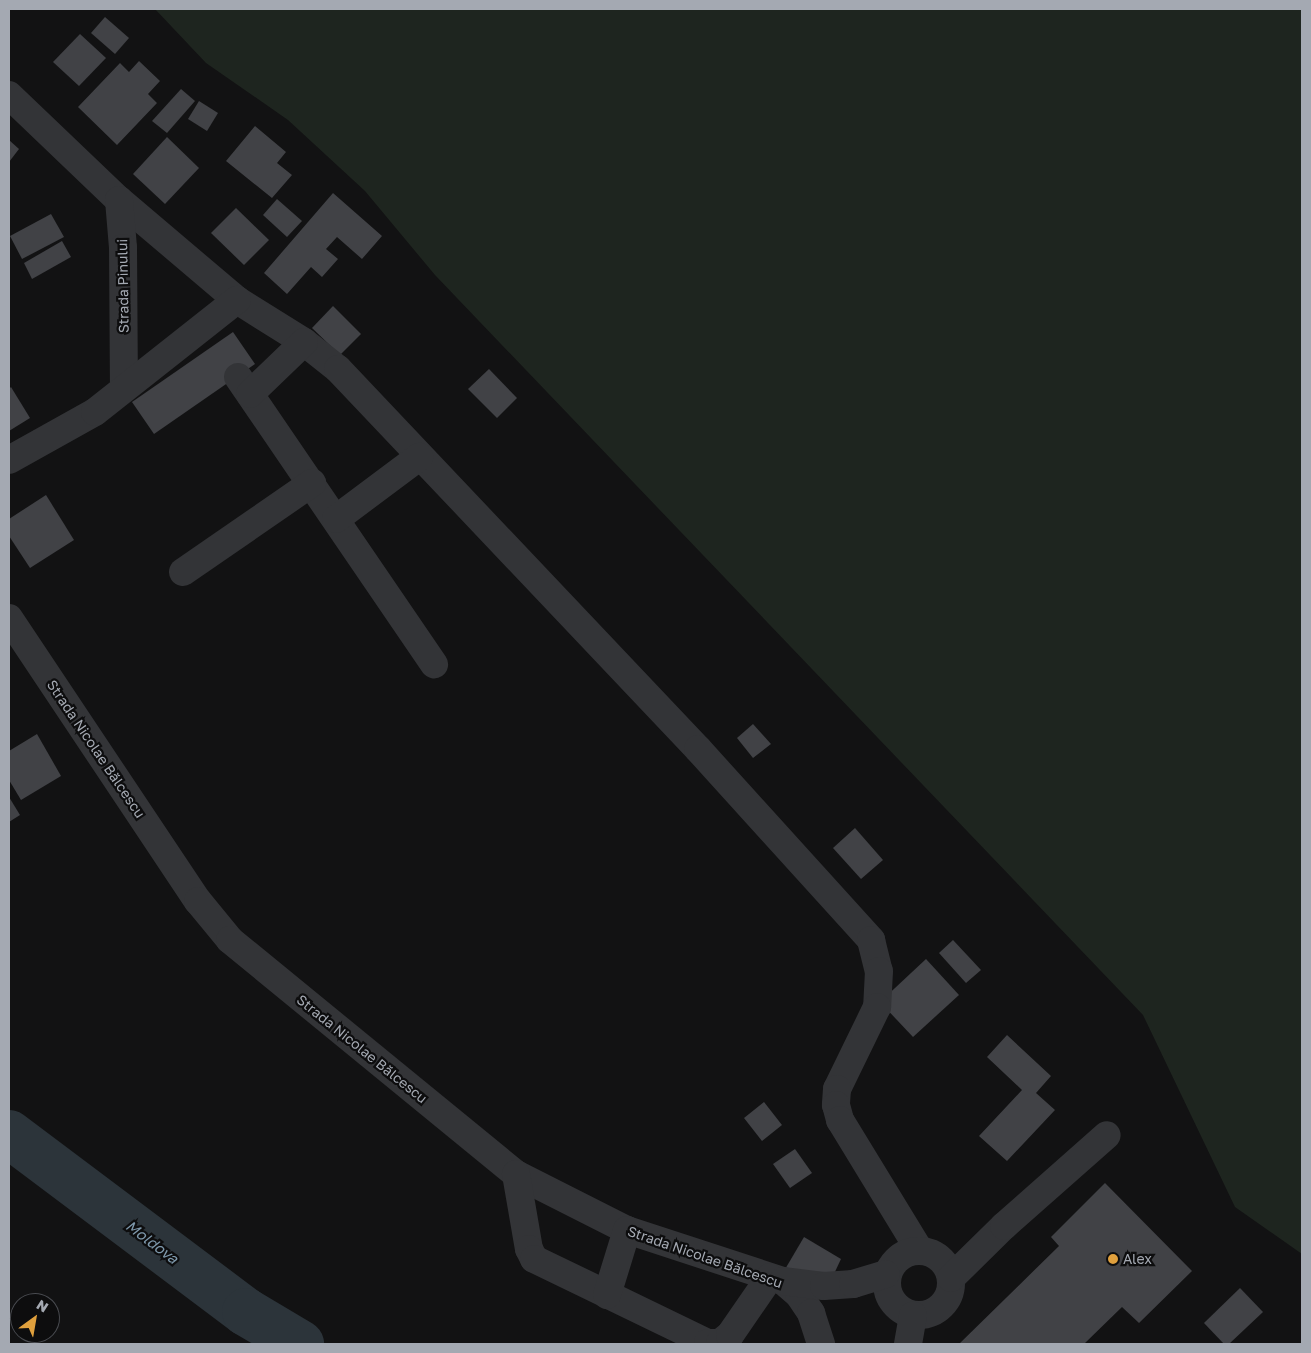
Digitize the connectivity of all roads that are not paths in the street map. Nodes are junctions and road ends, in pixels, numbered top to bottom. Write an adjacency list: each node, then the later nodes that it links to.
1 (9, 95): 2 (street)
2 (119, 200): 3 (street); 5 (street, Strada Pinului)
3 (237, 300): 4 (street); 5 (street)
4 (304, 342): 6 (street); 8 (street)
5 (124, 387): 7 (street)
6 (419, 457): 9 (street); 16 (street)
7 (9, 460)
8 (312, 483): 9 (street); 10 (street)
9 (336, 519): 12 (street)
10 (183, 572)
11 (9, 618): 14 (street, Strada Nicolae Bălcescu)
12 (434, 664)
13 (1107, 1135): 18 (street)
14 (516, 1174): 15 (street, Strada Nicolae Bălcescu); 20 (street)
15 (627, 1230): 19 (street, Strada Nicolae Bălcescu); 20 (street)
16 (920, 1250): 17 (street); 18 (street)
17 (886, 1274): 19 (street); 21 (street)
18 (951, 1278): 21 (street)
19 (776, 1279): 20 (street); 22 (street, Strada Nicolae Bălcescu)
20 (608, 1295)
21 (913, 1314): 23 (street)
22 (821, 1344)
23 (908, 1344)

